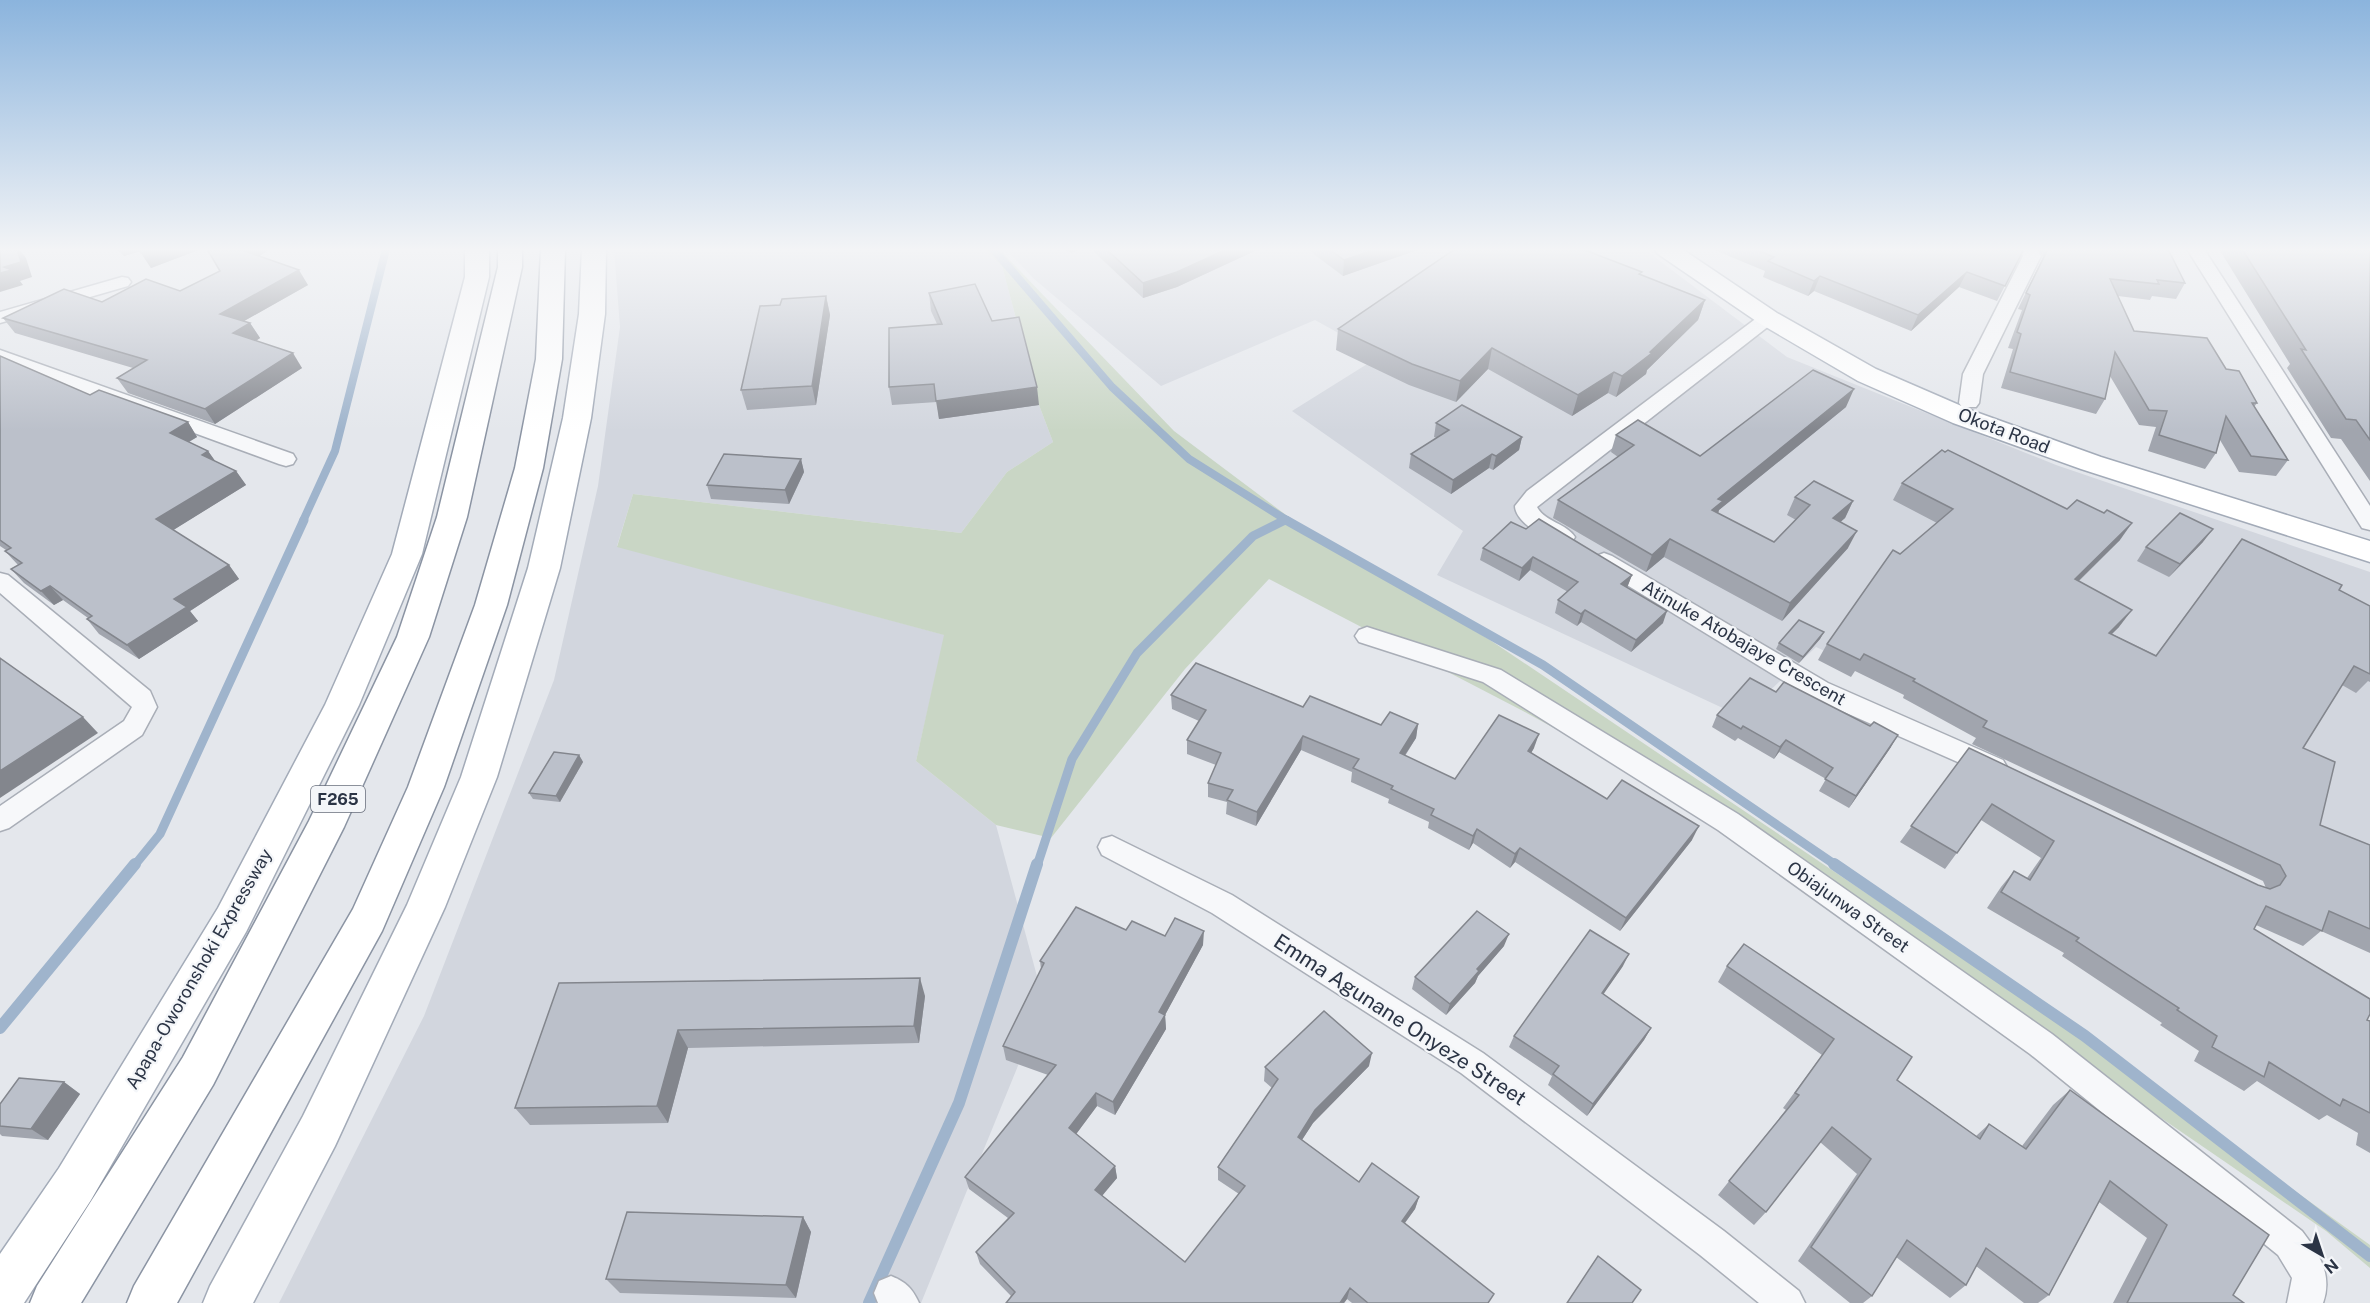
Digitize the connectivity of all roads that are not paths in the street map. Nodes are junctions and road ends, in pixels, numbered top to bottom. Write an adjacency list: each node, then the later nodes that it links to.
1 (28, 310): 10 (street)
2 (469, 310): 23 (main road, Apapa-Oworonshoki Expressway)
3 (500, 310): 24 (main road, F265)
4 (551, 310): 25 (main road)
5 (592, 310): 26 (main road)
6 (1756, 310): 11 (main road, Okota Road)
7 (1788, 310): 13 (main road, Okota Road)
8 (2005, 310): 13 (street)
9 (2234, 310): 15 (street)
10 (0, 318)
11 (1768, 318): 17 (main road, Okota Road); 20 (street, Atinuke Atobajaye Crescent)
12 (0, 356): 14 (street)
13 (1969, 403): 16 (main road, Okota Road)
14 (286, 459)
15 (2370, 523)
16 (2370, 541)
17 (2370, 552)
18 (0, 581): 21 (street)
19 (1367, 636): 28 (street, Obiajunwa Street)
20 (2014, 776)
21 (0, 820)
22 (1112, 847): 27 (street, Emma Agunane Onyeze Street)
23 (0, 1296)
24 (54, 1303)
25 (151, 1303)
26 (227, 1303)
27 (1787, 1303)
28 (2305, 1303)

